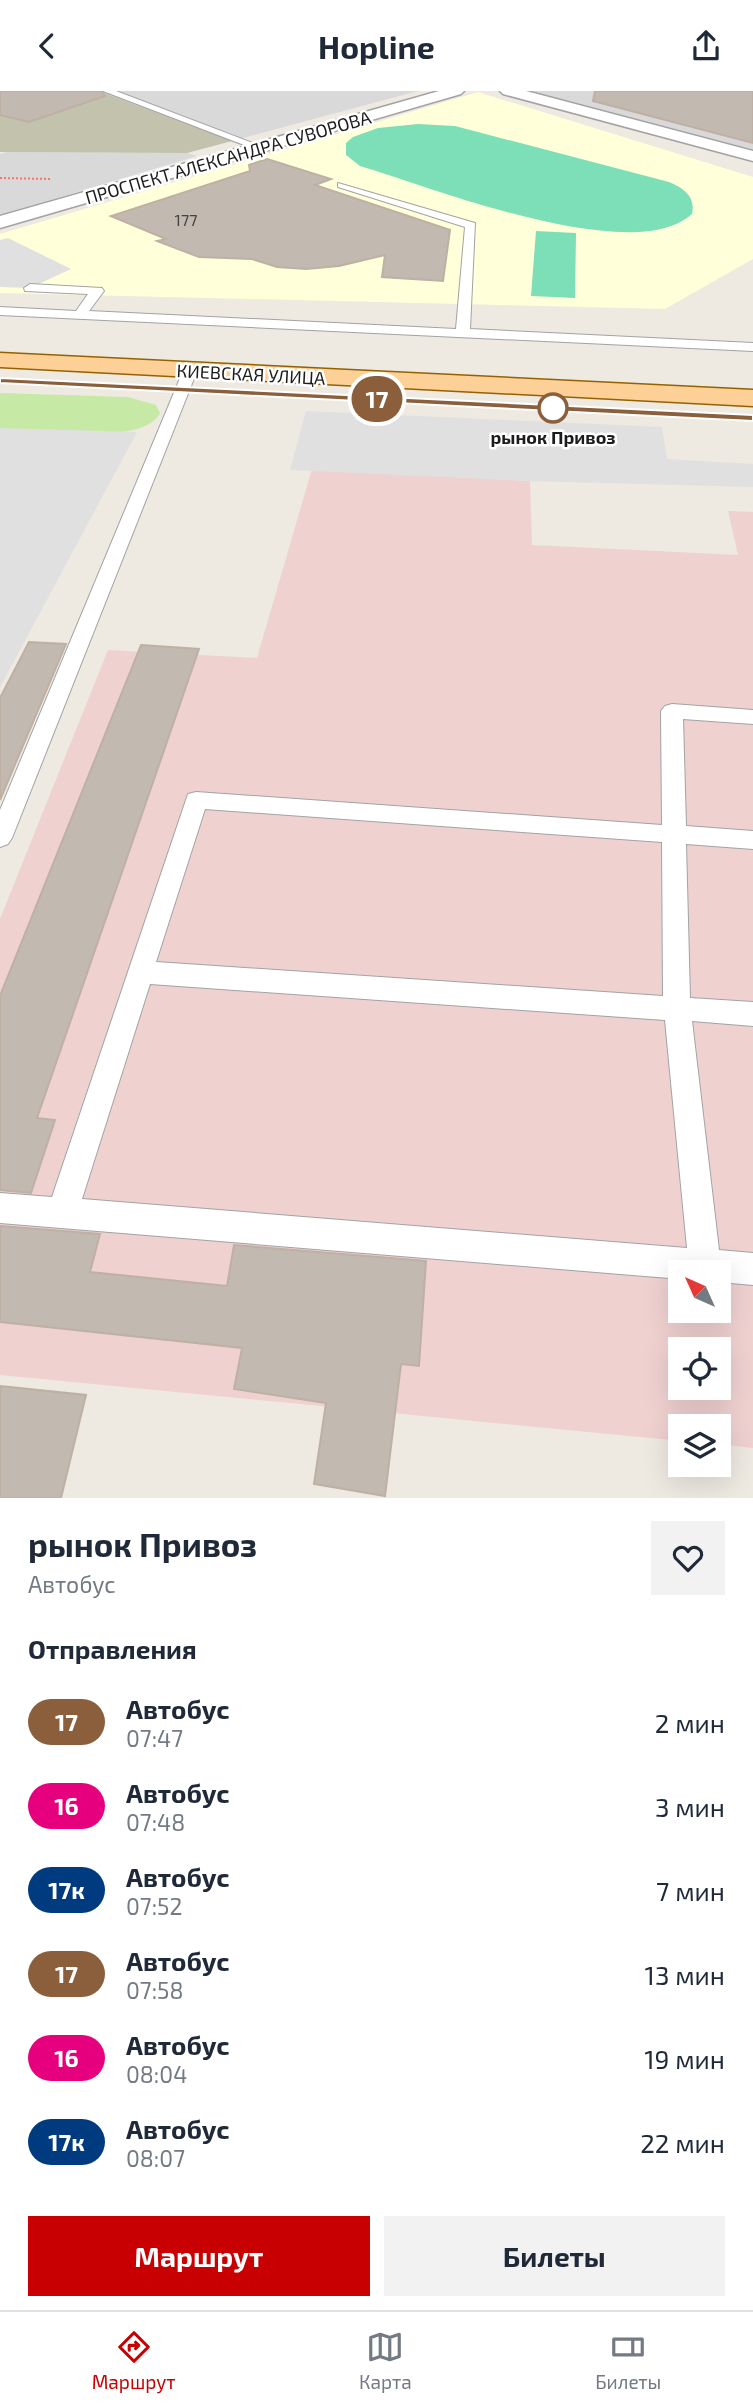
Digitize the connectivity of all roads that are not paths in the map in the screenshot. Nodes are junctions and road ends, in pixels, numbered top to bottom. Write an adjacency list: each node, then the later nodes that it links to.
1 (108, 91): 5 (lane)
2 (150, 91): 5 (lane)
3 (456, 91): 6 (street, ПРОСПЕКТ АЛЕКСАНДРА СУВОРОВА)
4 (508, 91): 7 (street)
5 (141, 103): 6 (lane)
6 (261, 148): 9 (street, ПРОСПЕКТ АЛЕКСАНДРА СУВОРОВА)
7 (753, 156)
8 (342, 185): 13 (lane)
9 (0, 222)
10 (30, 288): 12 (lane)
11 (0, 311): 12 (lane)
12 (80, 314): 13 (lane)
13 (463, 333): 14 (lane)
14 (753, 347)
15 (0, 361): 16 (main road, КИЕВСКАЯ УЛИЦА)
16 (187, 380): 17 (main road, КИЕВСКАЯ УЛИЦА); 18 (main road, КИЕВСКАЯ УЛИЦА); 19 (main road, КИЕВСКАЯ УЛИЦА); 22 (lane)
17 (0, 381)
18 (753, 398)
19 (753, 418)
20 (753, 717): 21 (lane)
21 (673, 834): 23 (lane); 24 (lane); 25 (lane)
22 (0, 838)
23 (753, 840)
24 (141, 972): 25 (lane); 28 (lane)
25 (677, 1009): 26 (lane); 29 (lane)
26 (753, 1014)
27 (0, 1208): 28 (lane)
28 (62, 1213): 30 (lane)
29 (704, 1260)
30 (668, 1262)
31 (732, 1267): 32 (lane)
32 (753, 1269)

